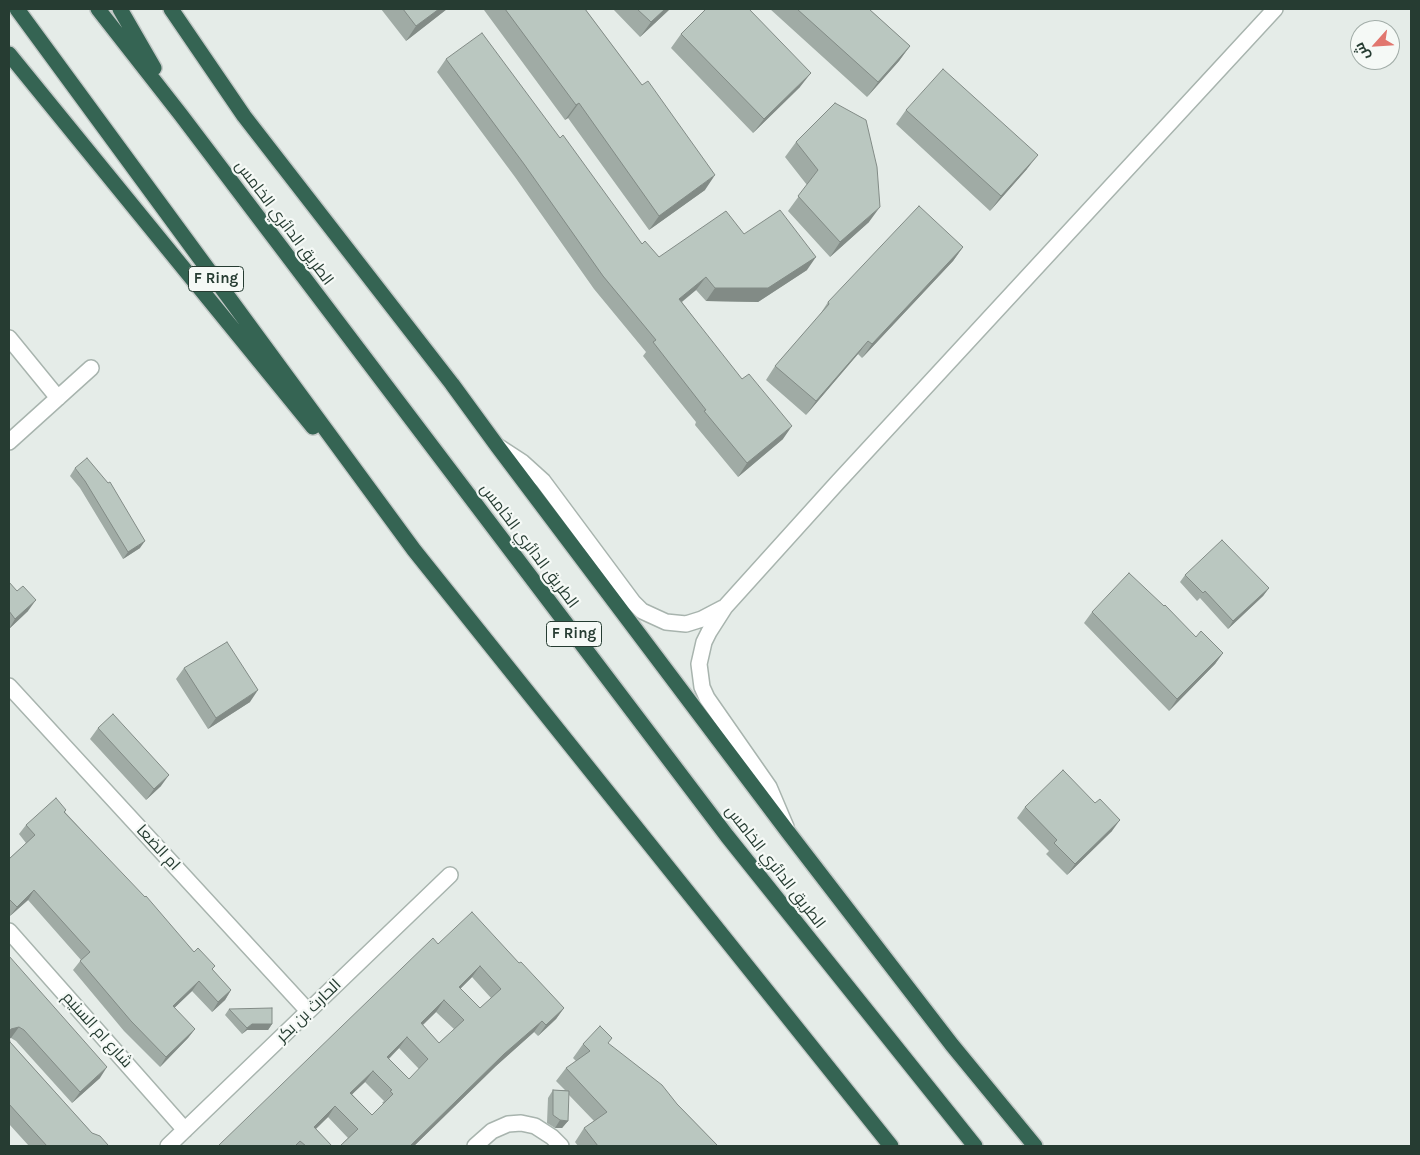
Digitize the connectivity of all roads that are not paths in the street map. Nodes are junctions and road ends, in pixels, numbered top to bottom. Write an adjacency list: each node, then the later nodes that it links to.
1 (18, 9): 13 (highway, F Ring)
2 (98, 9): 7 (highway, الطريق الدائري الخامس / F Ring)
3 (120, 9): 7 (highway)
4 (171, 9): 12 (highway)
5 (1275, 9): 14 (street)
6 (9, 54): 13 (highway)
7 (181, 115): 25 (highway, الطريق الدائري الخامس / F Ring)
8 (9, 338): 10 (street)
9 (91, 368): 10 (street)
10 (58, 398): 11 (street)
11 (9, 442)
12 (498, 447): 14 (street); 16 (highway)
13 (414, 550): 24 (highway, F Ring)
14 (725, 607): 16 (street)
15 (9, 686): 19 (street, ام الضعا)
16 (788, 832): 26 (highway)
17 (450, 875): 19 (street, الحارث بن بكر)
18 (9, 931): 20 (street, شارع ام السنيم)
19 (308, 1011): 20 (street, الحارث بن بكر)
20 (185, 1130): 21 (street, الحارث بن بكر)
21 (168, 1146)
22 (475, 1146): 23 (street)
23 (561, 1146)
24 (891, 1146)
25 (975, 1146)
26 (1036, 1146)

